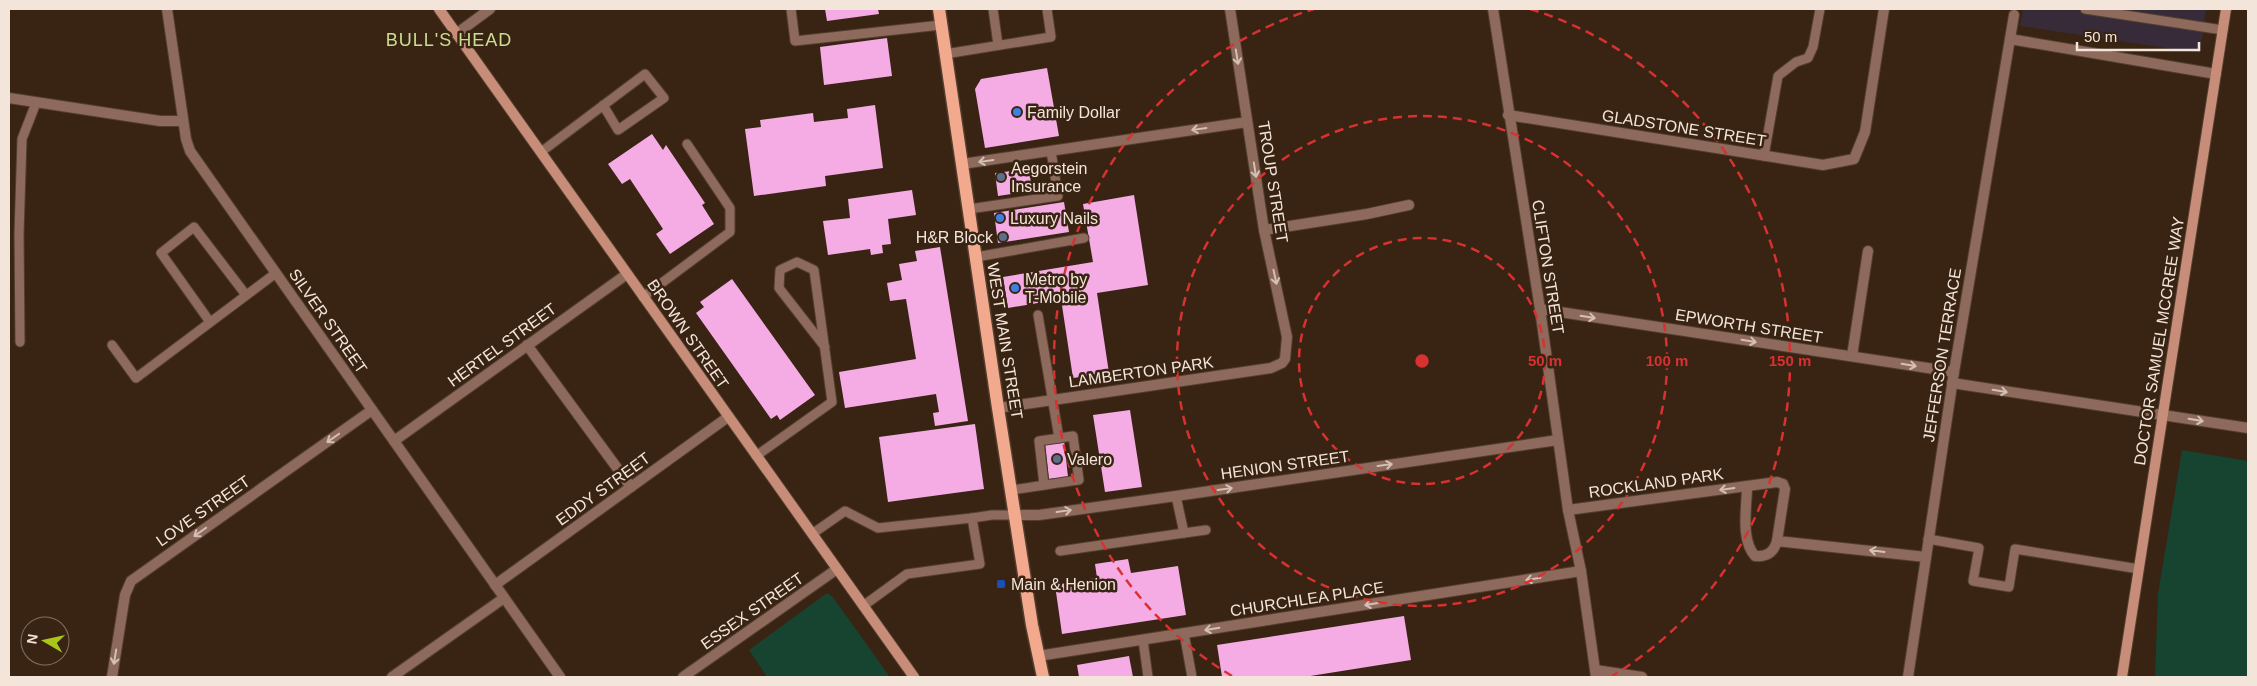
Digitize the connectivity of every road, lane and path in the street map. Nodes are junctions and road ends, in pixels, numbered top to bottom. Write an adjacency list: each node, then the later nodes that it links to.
1 (168, 9): 26 (street, SILVER STREET)
2 (439, 9): 17 (main road, BROWN STREET)
3 (490, 9): 17 (street)
4 (791, 9): 15 (lane)
5 (939, 9): 15 (main road, WEST MAIN STREET)
6 (993, 9): 19 (lane)
7 (1048, 9): 19 (lane)
8 (1230, 9): 27 (street, TROUP STREET, one-way to 27)
9 (1493, 9): 25 (street, CLIFTON STREET)
10 (1820, 9): 31 (lane)
11 (1884, 9): 31 (street, GLADSTONE STREET)
12 (2085, 9): 16 (lane)
13 (2226, 9): 16 (main road, DOCTOR SAMUEL MCCREE WAY)
14 (2015, 11): 18 (street, JEFFERSON TERRACE)
15 (941, 25): 20 (main road, WEST MAIN STREET)
16 (2223, 30): 21 (main road, DOCTOR SAMUEL MCCREE WAY)
17 (456, 34): 30 (main road, BROWN STREET)
18 (2010, 39): 21 (street); 52 (street, JEFFERSON TERRACE)
19 (998, 44): 20 (lane)
20 (945, 54): 32 (main road, WEST MAIN STREET)
21 (2216, 74): 57 (main road, DOCTOR SAMUEL MCCREE WAY)
22 (9, 98): 23 (street)
23 (36, 102): 26 (street); 46 (lane)
24 (603, 105): 24 (lane); 30 (lane)
25 (1508, 115): 31 (street, GLADSTONE STREET); 43 (street, CLIFTON STREET)
26 (183, 121): 39 (street, SILVER STREET)
27 (1247, 122): 29 (street, one-way to 29); 35 (street, TROUP STREET, one-way to 35)
28 (687, 144): 42 (lane)
29 (1051, 151): 32 (street, one-way to 32); 34 (lane)
30 (541, 152): 40 (main road, BROWN STREET)
31 (1764, 156)
32 (962, 164): 34 (main road, WEST MAIN STREET)
33 (1409, 205): 35 (street)
34 (969, 210): 38 (main road, WEST MAIN STREET)
35 (1264, 230): 51 (street, TROUP STREET, one-way to 51)
36 (1084, 238): 38 (lane)
37 (1868, 251): 50 (street)
38 (976, 257): 55 (main road, WEST MAIN STREET)
39 (276, 273): 41 (lane); 56 (street, SILVER STREET)
40 (627, 274): 42 (main road, BROWN STREET); 48 (street, HERTEL STREET)
41 (246, 295): 45 (lane); 45 (lane)
42 (643, 297): 58 (main road, BROWN STREET)
43 (1540, 309): 50 (street, EPWORTH STREET, one-way to 50); 62 (street, CLIFTON STREET)
44 (1038, 316): 54 (lane)
45 (210, 322): 47 (lane)
46 (20, 342)
47 (112, 345)
48 (527, 345): 61 (street, HERTEL STREET); 66 (street)
49 (825, 347): 49 (lane); 63 (lane)
50 (1852, 356): 52 (street, EPWORTH STREET, one-way to 52)
51 (1286, 359): 54 (street, LAMBERTON PARK)
52 (1954, 372): 53 (street, JEFFERSON TERRACE)
53 (1952, 383): 57 (street, one-way to 57); 75 (street, JEFFERSON TERRACE)
54 (1052, 400): 55 (street, LAMBERTON PARK); 60 (lane)
55 (998, 408): 67 (main road, WEST MAIN STREET)
56 (372, 410): 61 (street, SILVER STREET); 89 (street, LOVE STREET, one-way to 89)
57 (2163, 415): 59 (street, one-way to 59); 80 (main road, DOCTOR SAMUEL MCCREE WAY)
58 (728, 417): 63 (main road, BROWN STREET); 66 (street, EDDY STREET)
59 (2248, 428)
60 (1059, 438): 64 (lane); 64 (lane)
61 (394, 440): 82 (street, SILVER STREET)
62 (1558, 440): 68 (street, HENION STREET, one-way to 62); 69 (street, CLIFTON STREET)
63 (756, 456): 74 (main road, BROWN STREET)
64 (1044, 485): 67 (lane)
65 (1748, 486): 69 (street, ROCKLAND PARK, one-way to 69); 76 (street, ROCKLAND PARK); 76 (street, ROCKLAND PARK)
66 (631, 487): 82 (street, EDDY STREET)
67 (1011, 490): 70 (main road, WEST MAIN STREET)
68 (1176, 496): 70 (street, HENION STREET, one-way to 68); 73 (lane)
69 (1568, 510): 81 (street, CLIFTON STREET)
70 (1015, 515): 71 (lane); 87 (main road, WEST MAIN STREET)
71 (972, 518): 74 (lane); 84 (lane)
72 (1206, 530): 73 (lane)
73 (1184, 533): 77 (lane)
74 (812, 534): 79 (main road, BROWN STREET)
75 (1928, 539): 78 (street, JEFFERSON TERRACE); 80 (lane)
76 (1777, 541): 78 (street, one-way to 76)
77 (1060, 551)
78 (1926, 557): 98 (street, JEFFERSON TERRACE)
79 (837, 569): 84 (main road, BROWN STREET); 92 (street, ESSEX STREET)
80 (2139, 569): 99 (main road, DOCTOR SAMUEL MCCREE WAY)
81 (1581, 571): 85 (street, CHURCHLEA PLACE, one-way to 85); 88 (street, CLIFTON STREET)
82 (495, 585): 83 (street, SILVER STREET)
83 (504, 598): 90 (street); 91 (street, SILVER STREET)
84 (863, 606): 93 (main road, BROWN STREET)
85 (1184, 633): 86 (street, CHURCHLEA PLACE); 96 (lane)
86 (1143, 640): 87 (street, CHURCHLEA PLACE); 95 (lane)
87 (1038, 656): 94 (main road, WEST MAIN STREET)
88 (1595, 674): 97 (street)
89 (112, 677)
90 (392, 677)
91 (560, 677)
92 (683, 677)
93 (914, 677)
94 (1042, 677)
95 (1148, 677)
96 (1192, 677)
97 (1642, 677)
98 (1908, 677)
99 (2122, 677)

